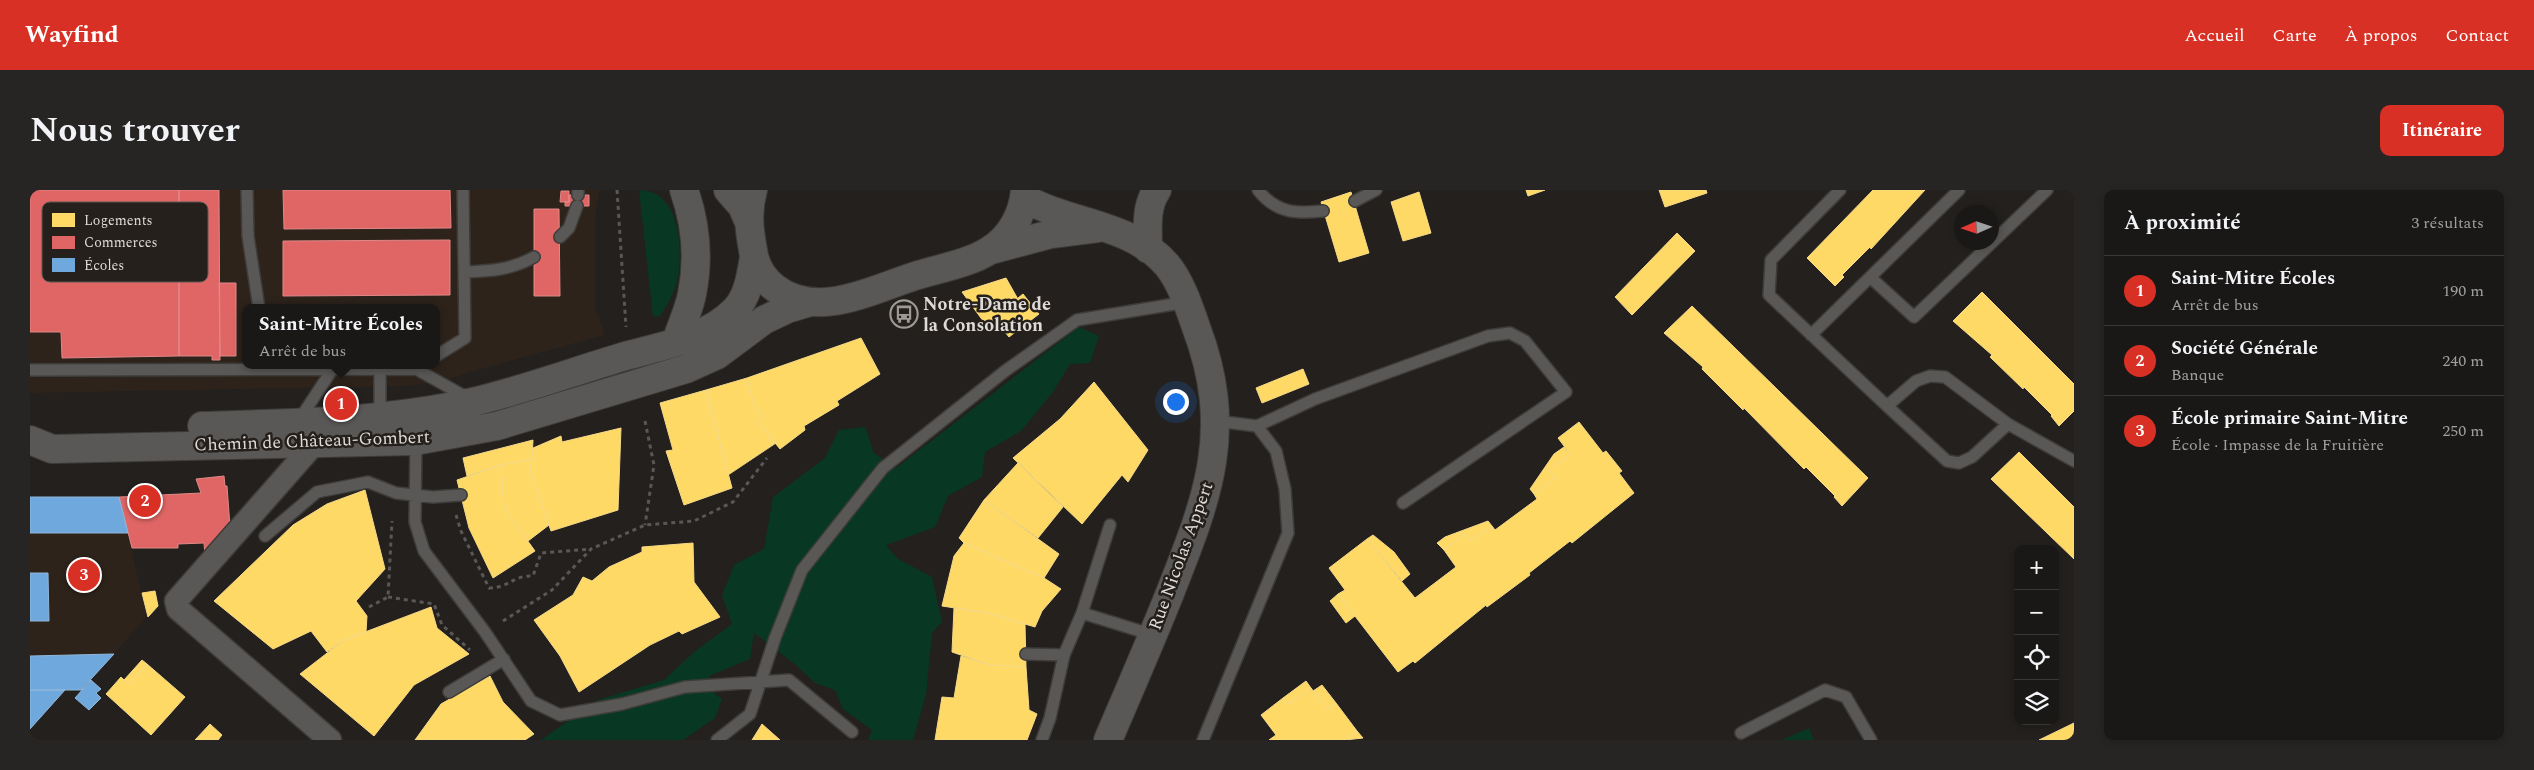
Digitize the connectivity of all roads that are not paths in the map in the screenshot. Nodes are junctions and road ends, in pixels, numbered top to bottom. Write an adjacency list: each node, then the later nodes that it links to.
1 (247, 190): 27 (lane)
2 (463, 190): 23 (lane)
3 (684, 190): 29 (street)
4 (728, 190): 16 (street)
5 (753, 190): 16 (street)
6 (1156, 190): 19 (street)
7 (1258, 190): 15 (lane)
8 (1376, 190): 14 (lane)
9 (1840, 190): 28 (lane)
10 (1959, 190): 24 (lane)
11 (2047, 190): 24 (lane)
12 (1025, 194): 17 (street, Rue Nicolas Appert); 20 (street)
13 (578, 197): 18 (lane)
14 (1355, 201)
15 (1323, 211)
16 (748, 220): 22 (street)
17 (1106, 228): 19 (street, Rue Nicolas Appert); 20 (street)
18 (560, 237)
19 (1148, 249): 25 (street, Rue Nicolas Appert)
20 (990, 251): 26 (street, Chemin de Château-Gombert)
21 (534, 257): 23 (lane)
22 (754, 257): 26 (street); 29 (street, Chemin de Château-Gombert)
23 (464, 272): 30 (lane)
24 (1870, 277): 28 (lane)
25 (1187, 302): 42 (street, Rue Nicolas Appert); 61 (lane)
26 (807, 303): 47 (street, Chemin de Château-Gombert)
27 (259, 304)
28 (1811, 334): 38 (lane)
29 (676, 342): 37 (street, Chemin de Château-Gombert)
30 (440, 354)
31 (242, 368): 35 (lane)
32 (296, 369): 36 (lane)
33 (380, 369): 36 (lane); 40 (lane)
34 (422, 369): 37 (lane)
35 (30, 370)
36 (332, 370): 45 (lane)
37 (473, 402): 39 (street, Chemin de Château-Gombert)
38 (1887, 406): 43 (lane); 43 (lane)
39 (432, 409): 40 (street, Chemin de Château-Gombert); 47 (lane)
40 (381, 417): 41 (street, Chemin de Château-Gombert); 48 (lane)
41 (333, 420): 45 (street, Chemin de Château-Gombert); 49 (street)
42 (1216, 420): 44 (lane); 57 (street, Rue Nicolas Appert)
43 (2008, 424): 50 (lane)
44 (1257, 426): 53 (lane); 69 (lane)
45 (291, 433): 46 (street, Chemin de Château-Gombert); 49 (street, Chemin de Château-Gombert)
46 (30, 440)
47 (415, 440): 48 (street, Chemin de Château-Gombert); 51 (lane)
48 (363, 441): 49 (street, Chemin de Château-Gombert)
49 (316, 442): 65 (street)
50 (2074, 461)
51 (414, 495): 52 (lane); 55 (lane); 60 (lane)
52 (461, 495)
53 (1403, 503)
54 (1110, 526): 56 (lane)
55 (265, 536)
56 (1082, 612): 57 (lane); 59 (lane)
57 (1153, 635): 68 (street, Rue Nicolas Appert)
58 (1026, 654): 59 (lane)
59 (1064, 654): 67 (lane)
60 (504, 660): 61 (lane); 62 (lane)
61 (761, 683): 63 (lane); 66 (lane)
62 (449, 692)
63 (852, 732)
64 (1741, 733): 70 (lane)
65 (330, 740)
66 (717, 740)
67 (1042, 740)
68 (1108, 740)
69 (1203, 740)
70 (1871, 740)

